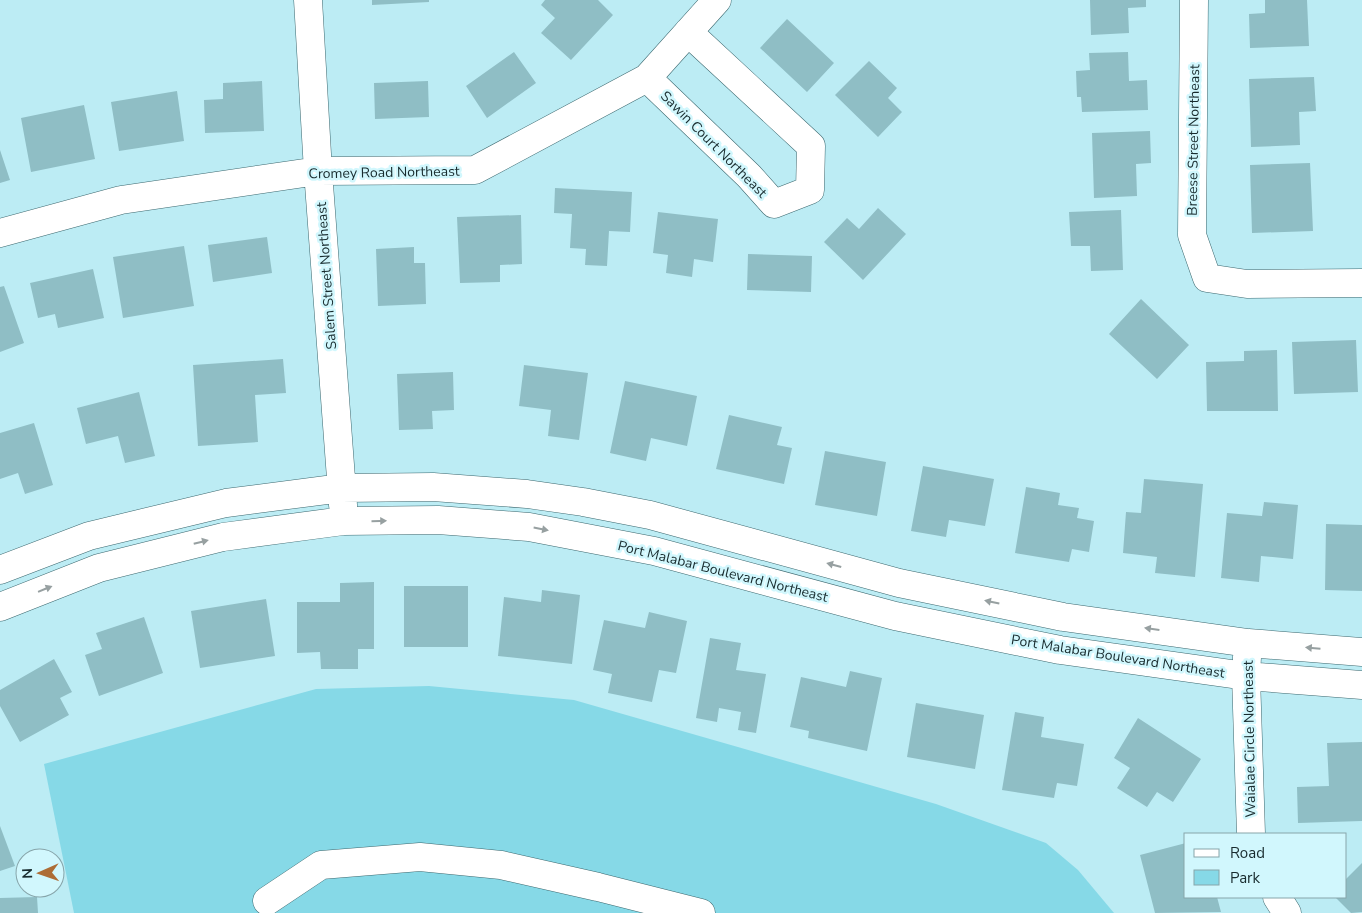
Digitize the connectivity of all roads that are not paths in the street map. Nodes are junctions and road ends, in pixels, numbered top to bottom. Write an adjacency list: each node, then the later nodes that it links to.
1 (308, 0): 6 (street, Salem Street Northeast)
2 (717, 0): 4 (street, Cromey Road Northeast)
3 (1194, 0): 8 (street, Breese Street Northeast)
4 (688, 32): 5 (street, Cromey Road Northeast); 5 (street, Sawin Court Northeast)
5 (647, 78): 6 (street, Cromey Road Northeast)
6 (318, 171): 7 (street, Cromey Road Northeast); 9 (street, Salem Street Northeast)
7 (0, 233)
8 (1362, 282)
9 (342, 488): 10 (street); 11 (street, Salem Street Northeast); 13 (street)
10 (650, 515): 12 (street); 14 (street, one-way to 10)
11 (343, 521): 12 (street, Port Malabar Boulevard Northeast, one-way to 12); 15 (street, Port Malabar Boulevard Northeast, one-way to 11)
12 (642, 548): 16 (street, Port Malabar Boulevard Northeast)
13 (0, 570)
14 (944, 592): 16 (street); 17 (street, one-way to 14)
15 (0, 607)
16 (936, 625): 19 (street, Port Malabar Boulevard Northeast)
17 (1248, 643): 18 (street, one-way to 17); 19 (street, Waialae Circle Northeast)
18 (1362, 652)
19 (1246, 676): 20 (street, Port Malabar Boulevard Northeast); 21 (street, Waialae Circle Northeast)
20 (1362, 685)
21 (1251, 833)
22 (1278, 898): 25 (street)
23 (267, 901): 24 (street)
24 (702, 913)
25 (1287, 913)

